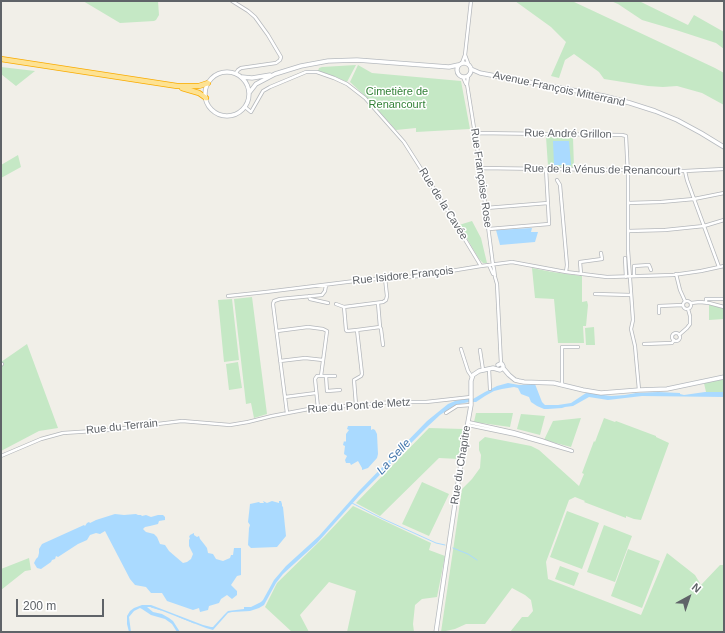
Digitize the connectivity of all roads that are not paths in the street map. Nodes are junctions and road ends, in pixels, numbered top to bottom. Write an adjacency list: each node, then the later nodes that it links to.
1 (232, 1): 10 (street)
2 (471, 1): 3 (street)
3 (465, 55): 5 (street); 6 (street)
4 (1, 59): 18 (highway)
5 (468, 63): 6 (main road); 8 (main road)
6 (460, 64): 7 (main road); 9 (main road)
7 (449, 67): 9 (main road); 12 (main road)
8 (472, 68): 11 (main road, Avenue François Mitterrand); 13 (main road)
9 (457, 71): 15 (main road)
10 (236, 73): 14 (main road); 16 (main road)
11 (480, 73): 13 (main road, Avenue François Mitterrand); 23 (main road, Avenue François Mitterrand)
12 (275, 74): 14 (main road); 19 (main road)
13 (469, 75): 15 (main road); 17 (street)
14 (241, 77): 19 (main road)
15 (463, 77): 17 (street)
16 (208, 83): 18 (highway); 20 (main road)
17 (467, 84): 22 (street, Rue Françoise Rose)
18 (177, 86): 20 (highway)
19 (249, 93): 21 (main road)
20 (206, 98): 21 (main road)
21 (245, 107): 42 (street, Rue de la Cavée)
22 (475, 133): 24 (street, Rue Françoise Rose); 27 (street, Rue André Grillon)
23 (724, 147)
24 (480, 168): 26 (street, Rue de la Vénus de Renancourt); 34 (street, Rue Françoise Rose)
25 (724, 168): 28 (street, Rue de la Vénus de Renancourt)
26 (546, 169): 27 (street, Rue de la Vénus de Renancourt); 32 (street)
27 (628, 171): 28 (street, Rue de la Vénus de Renancourt); 33 (street)
28 (685, 171): 31 (street)
29 (557, 180): 46 (street)
30 (724, 193): 31 (street)
31 (694, 199): 33 (street); 36 (street)
32 (548, 203): 34 (street); 37 (street)
33 (628, 203): 38 (street)
34 (486, 208): 37 (street, Rue Françoise Rose)
35 (724, 220): 36 (street)
36 (704, 226): 38 (street); 44 (street)
37 (489, 229): 41 (street, Rue Françoise Rose)
38 (628, 230): 50 (street)
39 (601, 253): 47 (street)
40 (625, 258): 49 (street)
41 (491, 265): 42 (street, Rue Isidore François); 46 (street, Rue Isidore François); 81 (street, Rue Françoise Rose)
42 (481, 266): 51 (street, Rue Isidore François)
43 (724, 266): 44 (street, Rue Isidore François)
44 (719, 267): 48 (street, Rue Isidore François)
45 (650, 270): 50 (street)
46 (566, 272): 47 (street, Rue Isidore François)
47 (581, 274): 49 (street, Rue Isidore François)
48 (676, 274): 50 (street, Rue Isidore François); 58 (street)
49 (626, 276): 50 (street, Rue Isidore François)
50 (632, 276): 54 (street)
51 (385, 278): 52 (street, Rue Isidore François); 61 (street)
52 (326, 285): 55 (street, Rue Isidore François); 56 (street)
53 (595, 294): 54 (street)
54 (631, 295): 92 (street)
55 (228, 296)
56 (309, 296): 60 (street); 71 (street)
57 (724, 300): 59 (street)
58 (685, 301): 63 (street); 64 (street)
59 (706, 302): 63 (street); 66 (street)
60 (328, 303)
61 (378, 303): 65 (street); 69 (street)
62 (336, 304): 65 (street)
63 (691, 304): 67 (street)
64 (683, 305): 67 (street); 68 (street)
65 (344, 307): 70 (street)
66 (724, 307)
67 (688, 308): 72 (street)
68 (659, 313)
69 (380, 327): 70 (street); 74 (street)
70 (357, 330): 96 (street)
71 (276, 331): 79 (street); 80 (street)
72 (679, 335): 73 (street); 73 (street)
73 (674, 340): 75 (street)
74 (383, 344)
75 (644, 344)
76 (578, 347): 89 (street)
77 (461, 349): 87 (street)
78 (480, 350): 83 (street)
79 (323, 360): 80 (street); 84 (street)
80 (280, 361): 94 (street)
81 (500, 367): 82 (main road); 89 (main road)
82 (491, 369): 83 (main road); 90 (street)
83 (483, 370): 87 (main road)
84 (321, 376): 85 (street); 93 (street)
85 (326, 376): 86 (street); 91 (street)
86 (335, 376)
87 (472, 377): 95 (main road, Rue du Chapitre)
88 (724, 377): 92 (main road)
89 (562, 385): 92 (main road)
90 (490, 389)
91 (340, 390)
92 (639, 390)
93 (316, 392): 94 (street); 97 (street)
94 (285, 397): 98 (street)
95 (471, 401): 96 (street, Rue du Pont de Metz); 99 (street); 101 (main road, Rue du Chapitre)
96 (356, 406): 97 (street, Rue du Pont de Metz)
97 (318, 408): 98 (street, Rue du Pont de Metz)
98 (287, 413): 100 (street, Rue du Pont de Metz)
99 (446, 413)
100 (248, 422): 103 (street, Rue du Terrain)
101 (468, 424): 102 (street); 104 (main road, Rue du Chapitre)
102 (572, 451)
103 (1, 456)
104 (436, 632)

